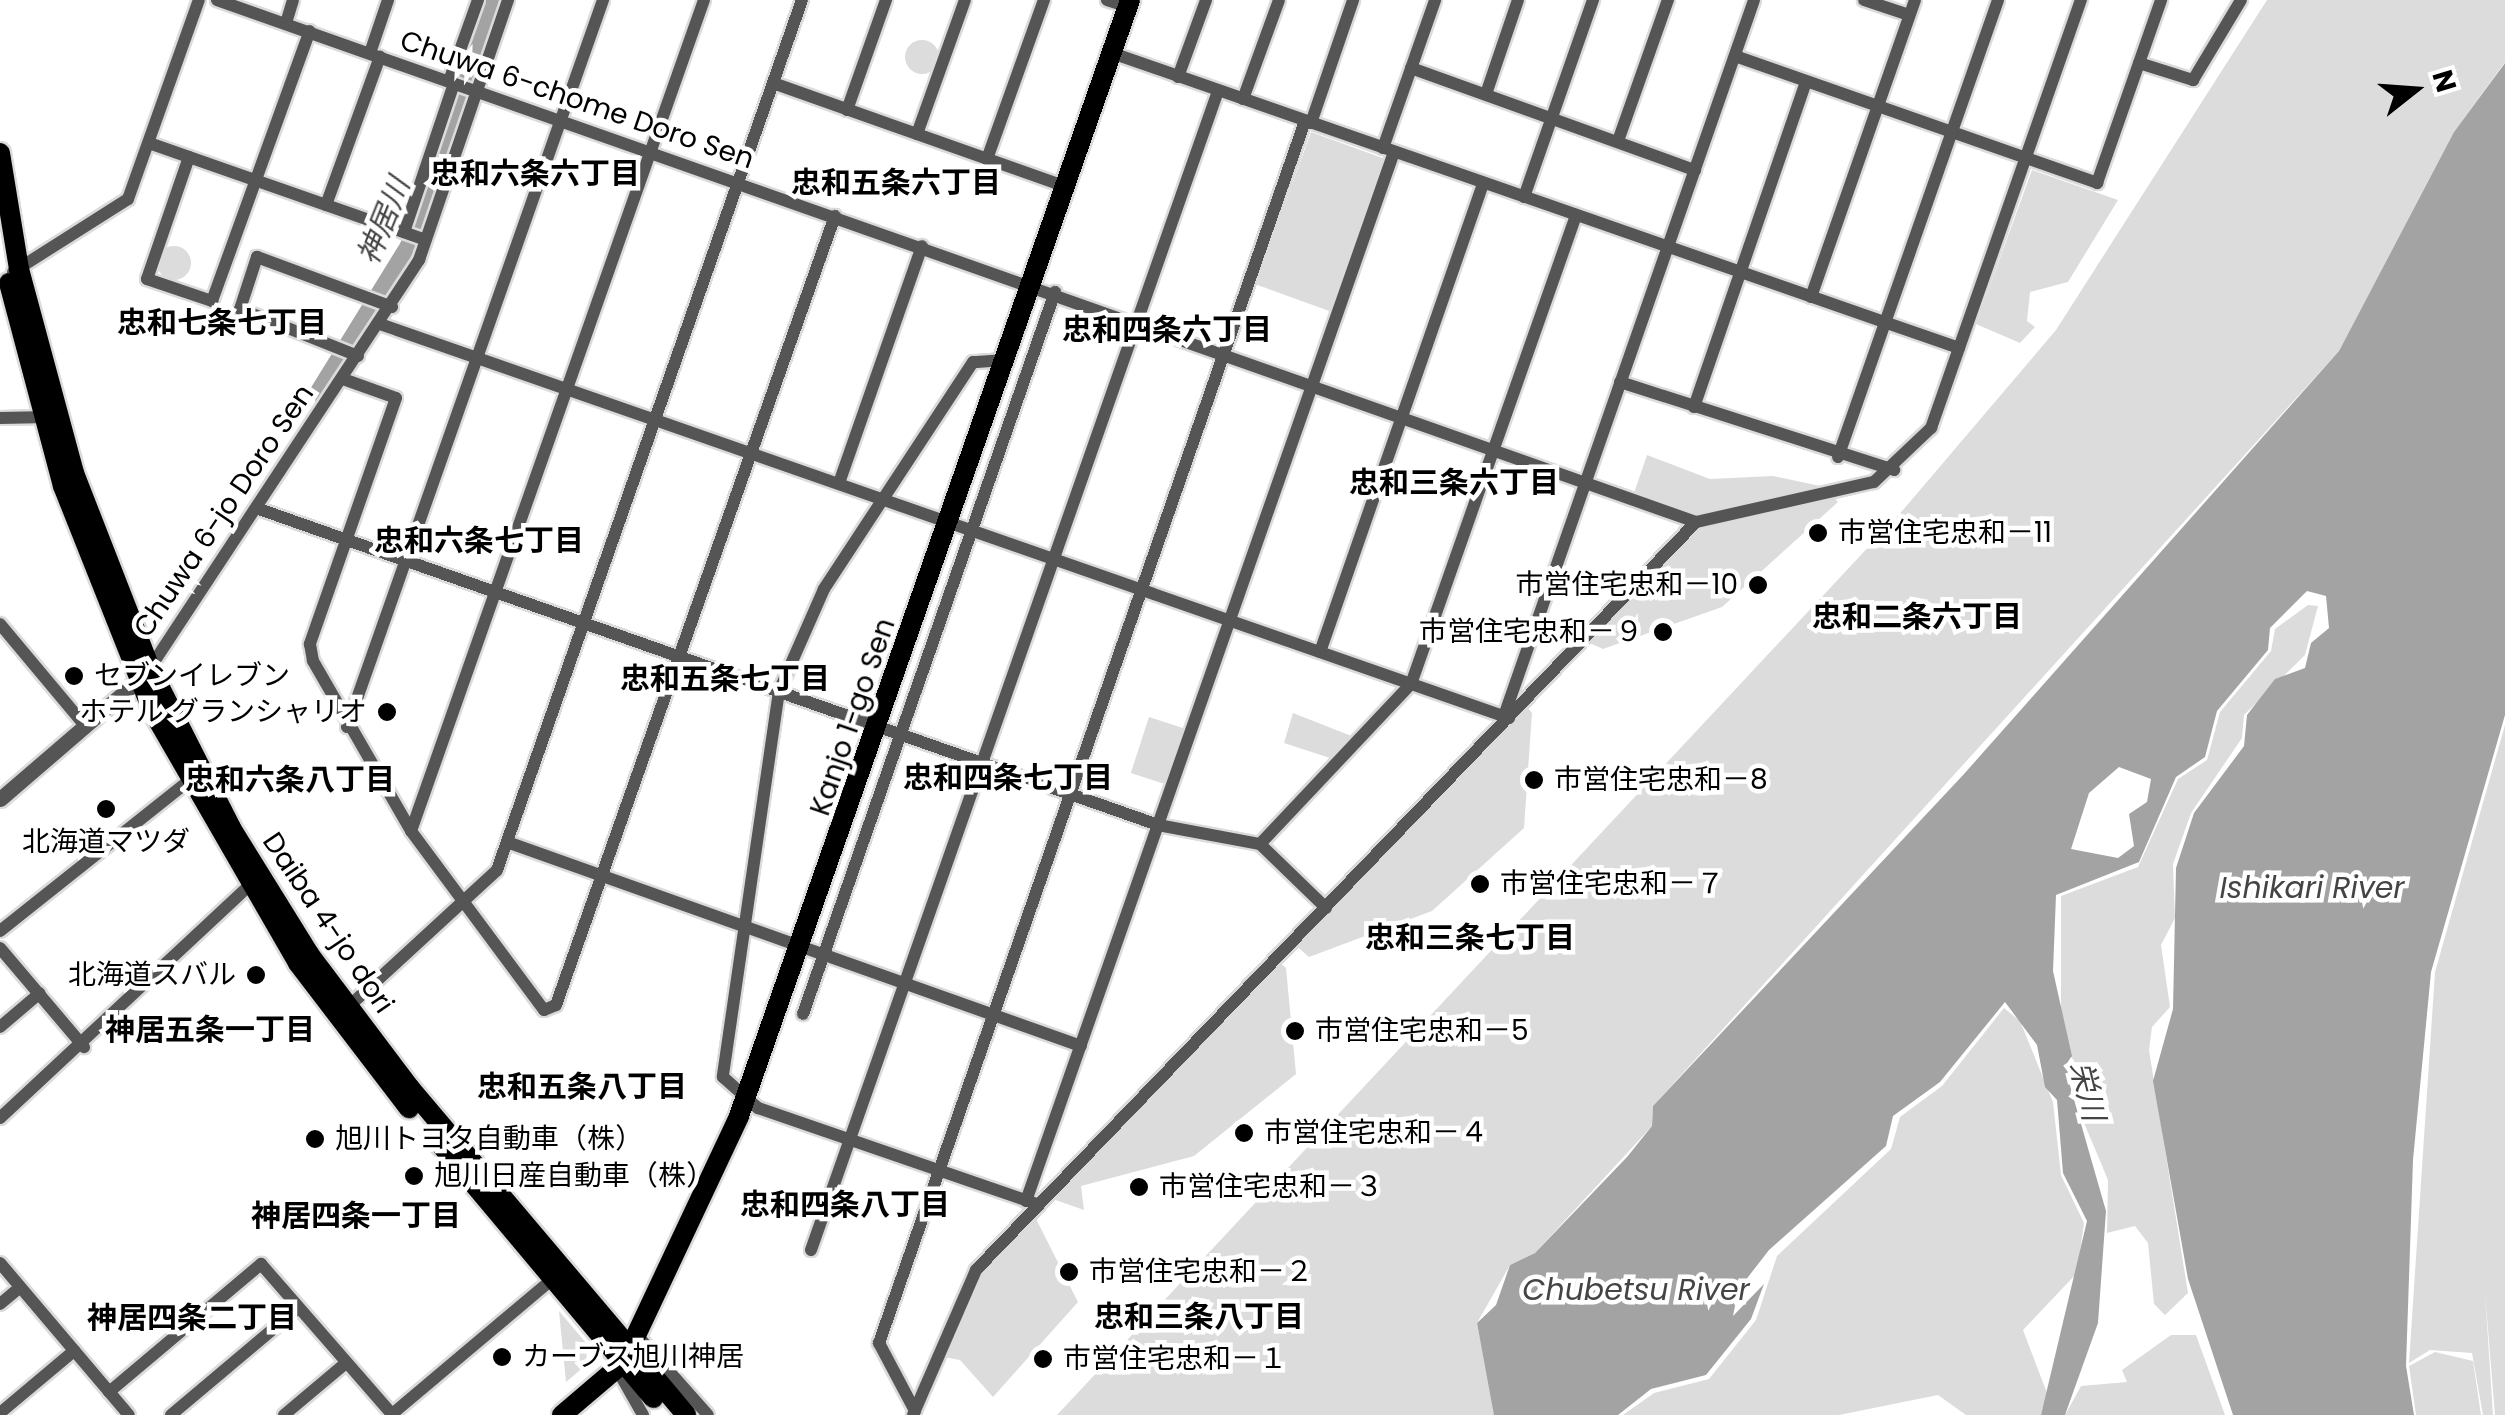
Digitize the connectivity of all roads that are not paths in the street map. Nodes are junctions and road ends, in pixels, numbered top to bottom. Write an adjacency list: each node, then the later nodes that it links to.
1 (198, 0): 52 (street)
2 (217, 0): 30 (street, Chuwa 6-chome Doro Sen)
3 (294, 0): 30 (street)
4 (388, 0): 33 (street)
5 (478, 0): 40 (street)
6 (508, 0): 40 (street, Chuwa 6-jo Doro Sen)
7 (603, 0): 47 (street)
8 (704, 0): 54 (street)
9 (802, 0): 39 (street)
10 (886, 0): 45 (street)
11 (965, 0): 50 (street)
12 (1044, 0): 58 (street)
13 (1107, 0): 28 (street)
14 (1206, 0): 37 (street)
15 (1278, 0): 43 (street)
16 (1352, 0): 48 (street)
17 (1435, 0): 36 (street)
18 (1518, 0): 42 (street)
19 (1593, 0): 46 (street)
20 (1668, 0): 51 (street)
21 (1754, 0): 34 (street)
22 (1864, 0): 29 (street)
23 (1914, 0): 29 (street)
24 (1998, 0): 49 (street)
25 (2081, 0): 57 (street)
26 (2161, 0): 35 (street)
27 (2241, 0): 35 (street)
28 (1129, 4): 32 (main road, Kanjo 1-go Sen)
29 (1910, 15): 44 (street)
30 (286, 23): 31 (street, Chuwa 6-chome Doro Sen)
31 (310, 32): 33 (street, Chuwa 6-chome Doro Sen); 60 (street)
32 (1112, 54): 37 (street); 63 (main road, Kanjo 1-go Sen)
33 (375, 55): 40 (street, Chuwa 6-chome Doro Sen); 65 (street)
34 (1735, 56): 38 (street); 59 (street)
35 (2138, 62): 57 (street)
36 (1411, 68): 42 (street); 53 (street)
37 (1178, 77): 41 (street)
38 (1806, 82): 44 (street); 73 (street)
39 (772, 83): 45 (street); 61 (street)
40 (461, 85): 47 (street, Chuwa 6-chome Doro Sen); 69 (street); 69 (street, Chuwa 6-jo Doro Sen)
41 (1218, 90): 43 (street); 79 (street)
42 (1486, 94): 46 (street)
43 (1243, 99): 48 (street)
44 (1877, 106): 49 (street); 77 (street)
45 (847, 110): 50 (street)
46 (1552, 118): 51 (street); 64 (street)
47 (560, 120): 54 (street, Chuwa 6-chome Doro Sen); 85 (street)
48 (1308, 122): 53 (street); 84 (street)
49 (1952, 132): 57 (street); 80 (street)
50 (917, 134): 58 (street)
51 (1618, 140): 59 (street)
52 (149, 143): 56 (street); 74 (street)
53 (1389, 150): 62 (street); 89 (street)
54 (651, 152): 61 (street, Chuwa 6-chome Doro Sen); 90 (street)
55 (0, 153): 66 (main road, Daiba 4-jo dori)
56 (188, 157): 60 (street); 60 (street)
57 (2025, 158): 82 (street)
58 (987, 159): 63 (street)
59 (1695, 170): 72 (street)
60 (256, 180): 65 (street)
61 (738, 182): 68 (street, Chuwa 6-chome Doro Sen); 95 (street)
62 (1484, 183): 64 (street); 92 (street)
63 (1068, 187): 75 (main road, Kanjo 1-go Sen)
64 (1524, 197): 67 (street)
65 (326, 205): 69 (street)
66 (4, 212): 74 (main road, Daiba 4-jo dori)
67 (1576, 214): 72 (street); 96 (street)
68 (836, 216): 71 (street, Chuwa 6-chome Doro Sen); 97 (street)
69 (414, 236): 78 (street, Chuwa 6-jo Doro Sen)
70 (0, 244): 74 (main road, Daiba 4-jo dori)
71 (922, 246): 75 (street, Chuwa 6-chome Doro Sen); 101 (street)
72 (1668, 246): 73 (street); 88 (street)
73 (1739, 272): 77 (street); 91 (street)
74 (13, 273): 93 (main road, Daiba 4-jo dori)
75 (1034, 285): 76 (street, Chuwa 6-chome Doro Sen); 86 (main road, Kanjo 1-go Sen)
76 (1055, 292): 79 (street, Chuwa 6-chome Doro Sen); 106 (street)
77 (1811, 298): 80 (street)
78 (386, 303): 81 (street, Chuwa 6-jo Doro Sen); 83 (street)
79 (1140, 322): 84 (street, Chuwa 6-chome Doro Sen); 108 (street)
80 (1884, 322): 82 (street); 98 (street)
81 (380, 324): 83 (street, Chuwa 6-jo Doro Sen); 85 (street)
82 (1959, 348): 99 (street)
83 (353, 352): 87 (street, Chuwa 6-jo Doro Sen)
84 (1225, 353): 89 (street, Chuwa 6-chome Doro Sen); 110 (street)
85 (478, 356): 90 (street); 109 (street)
86 (1005, 360): 102 (street); 104 (main road, Kanjo 1-go Sen)
87 (342, 379): 103 (street, Chuwa 6-jo Doro Sen); 107 (street)
88 (1620, 382): 91 (street); 100 (street)
89 (1312, 383): 92 (street, Chuwa 6-chome Doro Sen); 112 (street)
90 (567, 388): 95 (street); 111 (street)
91 (1694, 407): 98 (street)
92 (1403, 416): 96 (street, Chuwa 6-chome Doro Sen); 115 (street)
93 (49, 417): 94 (street); 117 (main road, Daiba 4-jo dori)
94 (0, 418)
95 (655, 419): 97 (street); 113 (street)
96 (1495, 448): 100 (street, Chuwa 6-chome Doro Sen); 118 (street)
97 (752, 452): 101 (street); 116 (street)
98 (1838, 456): 99 (street)
99 (1894, 470): 105 (street)
100 (1588, 481): 105 (street, Chuwa 6-chome Doro Sen); 120 (street)
101 (839, 484): 102 (street)
102 (882, 498): 104 (street); 119 (street)
103 (256, 508): 107 (street); 117 (street, Chuwa 6-jo Doro Sen)
104 (950, 521): 106 (street); 123 (main road, Kanjo 1-go Sen)
105 (1696, 522): 120 (street)
106 (972, 528): 108 (street); 123 (street)
107 (345, 540): 109 (street); 121 (street)
108 (1055, 558): 110 (street); 124 (street)
109 (406, 560): 111 (street); 121 (street)
110 (1142, 589): 112 (street); 126 (street)
111 (495, 592): 113 (street); 129 (street)
112 (1230, 619): 115 (street); 128 (street)
113 (582, 622): 116 (street); 130 (street)
114 (0, 624): 122 (street)
115 (1320, 652): 118 (street)
116 (678, 656): 119 (street); 132 (street)
117 (144, 675): 122 (street); 125 (main road, Daiba 4-jo dori)
118 (1411, 684): 120 (street); 131 (street)
119 (779, 691): 123 (street); 136 (street)
120 (1506, 717): 135 (street)
121 (347, 726): 129 (street)
122 (86, 727): 127 (street)
123 (889, 731): 124 (street); 138 (main road, Kanjo 1-go Sen); 140 (street)
124 (984, 764): 126 (street); 141 (street)
125 (195, 777): 133 (main road, Daiba 4-jo dori); 137 (street)
126 (1072, 794): 128 (street); 145 (street)
127 (0, 799)
128 (1158, 825): 131 (street); 147 (street)
129 (411, 831): 134 (street)
130 (507, 842): 132 (street); 134 (street)
131 (1260, 844): 135 (street)
132 (601, 876): 134 (street); 136 (street)
133 (254, 881): 143 (main road, Daiba 4-jo dori); 148 (street)
134 (461, 905): 143 (street)
135 (1326, 908): 153 (street)
136 (743, 926): 138 (street); 149 (street)
137 (0, 931)
138 (803, 947): 140 (street); 149 (main road, Kanjo 1-go Sen)
139 (0, 948): 142 (street)
140 (824, 954): 141 (street); 144 (street)
141 (906, 984): 145 (street); 151 (street)
142 (40, 994): 146 (street); 148 (street)
143 (342, 1013): 156 (main road, Daiba 4-jo dori)
144 (803, 1014)
145 (994, 1016): 147 (street); 152 (street)
146 (0, 1027)
147 (1081, 1046): 153 (street)
148 (84, 1047): 150 (street)
149 (744, 1101): 151 (street); 161 (main road, Kanjo 1-go Sen)
150 (0, 1118)
151 (852, 1140): 152 (street); 154 (street)
152 (938, 1170): 153 (street); 165 (street)
153 (1033, 1203): 165 (street)
154 (810, 1250)
155 (0, 1264): 157 (street)
156 (558, 1275): 161 (main road, Daiba 4-jo dori); 166 (street)
157 (20, 1287): 158 (street); 160 (street)
158 (0, 1304)
159 (298, 1308): 162 (street); 163 (street); 168 (street)
160 (74, 1350): 163 (street); 164 (street)
161 (626, 1354): 170 (main road, Kanjo 1-go Sen); 171 (street); 172 (main road, Daiba 4-jo dori); 173 (main road, Daiba 4-jo dori); 174 (street)
162 (346, 1362): 166 (street); 169 (street)
163 (109, 1392): 167 (street)
164 (0, 1413)
165 (914, 1413)
166 (392, 1414)
167 (128, 1415)
168 (171, 1415)
169 (284, 1415)
170 (562, 1415)
171 (644, 1415)
172 (668, 1415)
173 (686, 1415)
174 (708, 1415)

